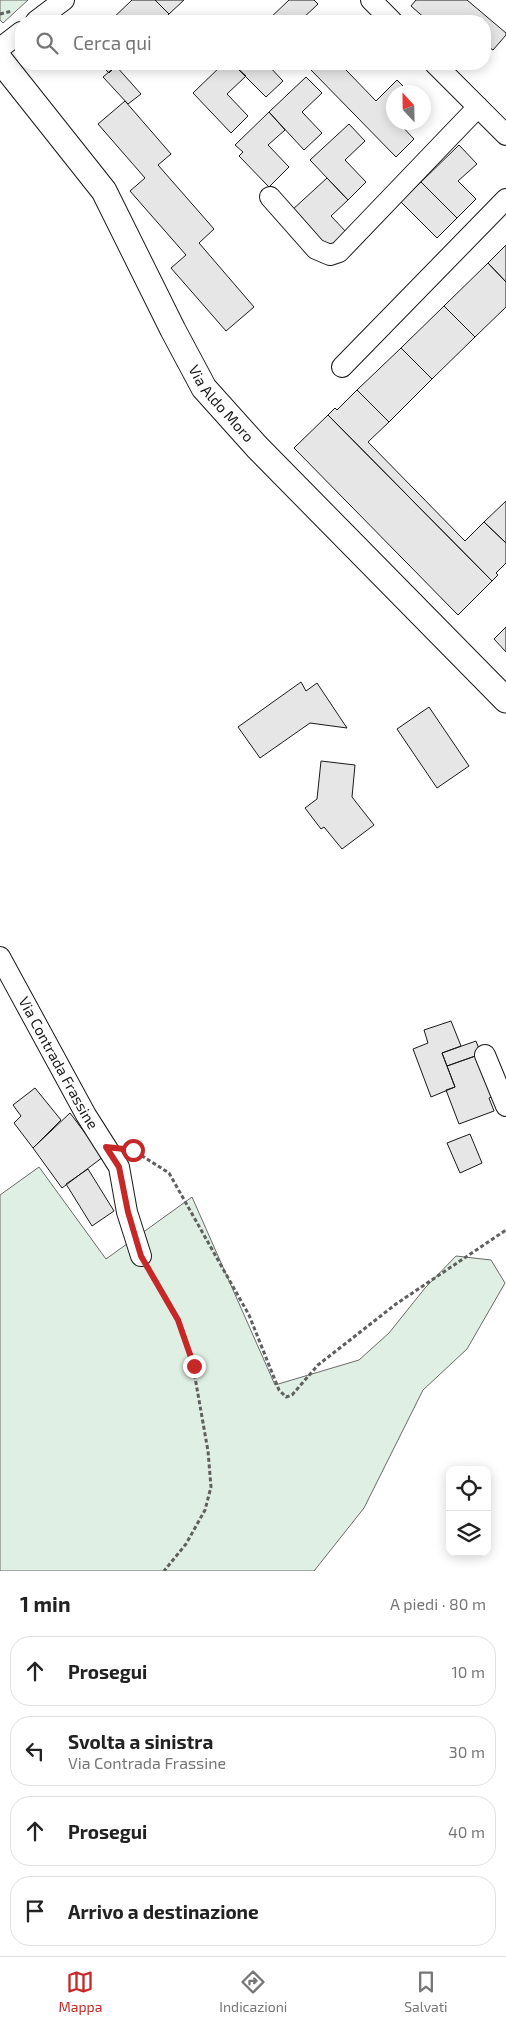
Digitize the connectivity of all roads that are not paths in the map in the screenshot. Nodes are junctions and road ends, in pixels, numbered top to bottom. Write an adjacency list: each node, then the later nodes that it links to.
1 (64, 0): 3 (street)
2 (371, 0): 4 (street)
3 (44, 15)
4 (386, 15)
5 (15, 37): 6 (street)
6 (0, 48)
7 (0, 60): 14 (street, Via Aldo Moro)
8 (441, 70): 9 (street)
9 (478, 107): 10 (street); 11 (street)
10 (506, 135)
11 (270, 197)
12 (506, 199): 13 (street)
13 (342, 367)
14 (506, 700)
15 (0, 957): 18 (street, Via Contrada Frassine)
16 (486, 1055): 17 (street)
17 (506, 1106)
18 (141, 1256)

